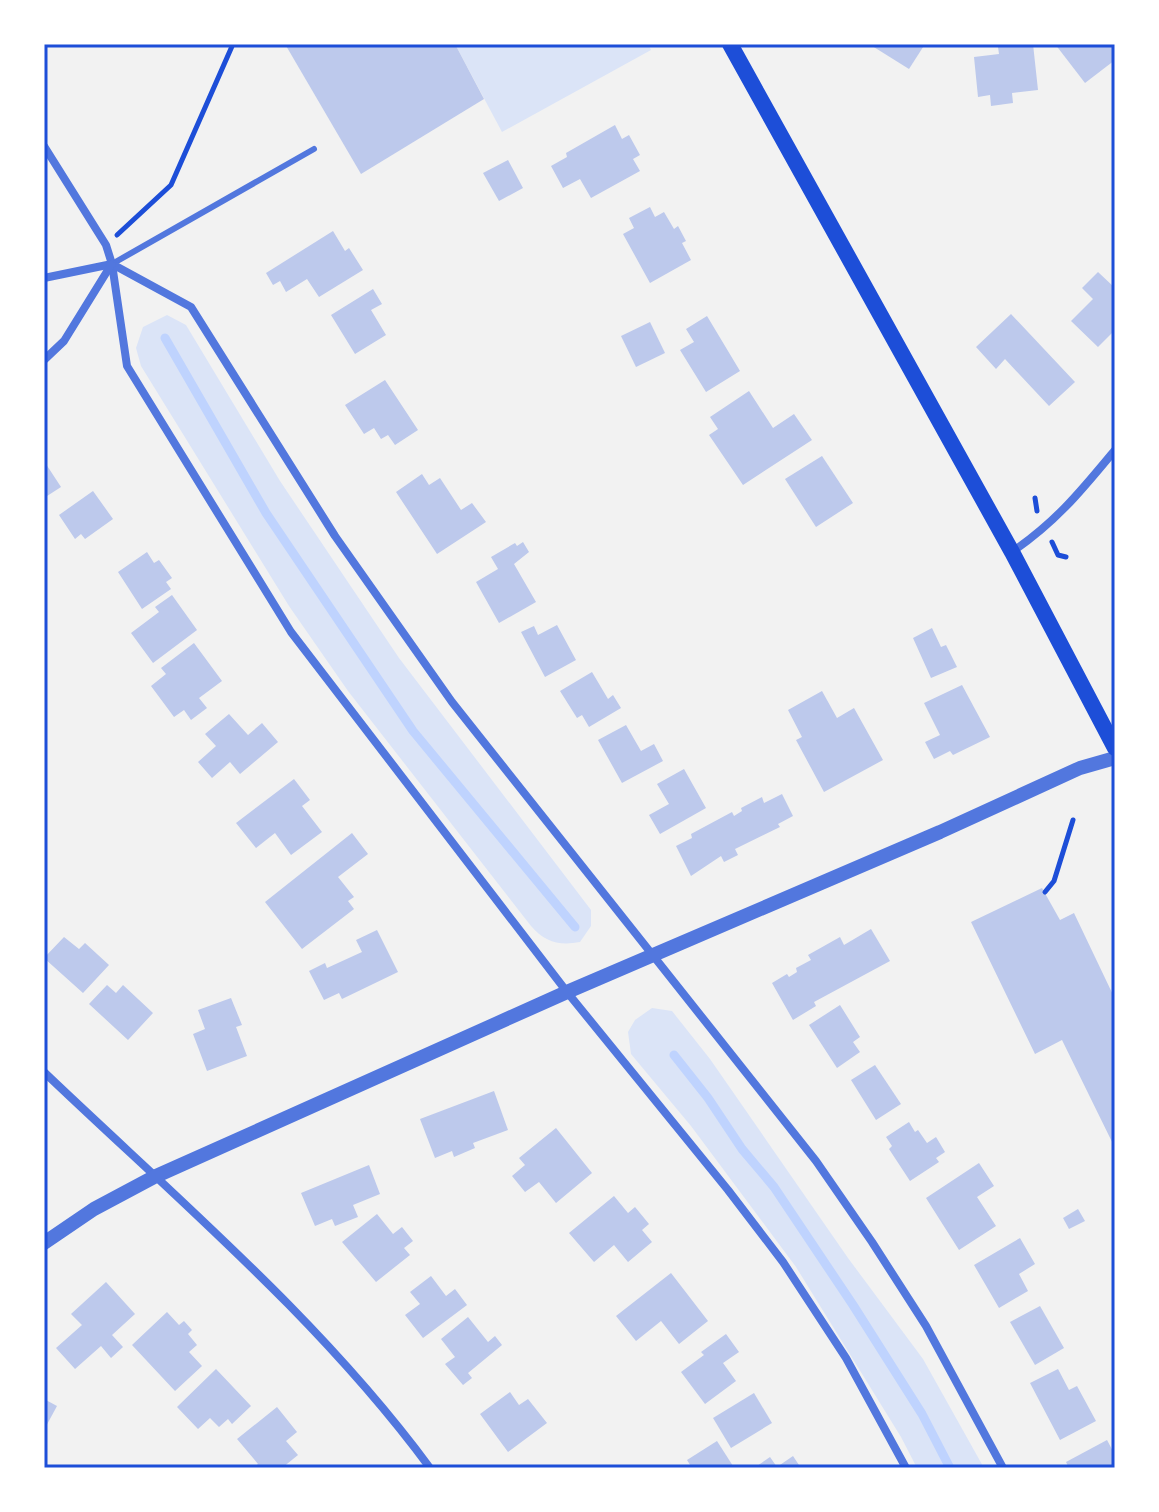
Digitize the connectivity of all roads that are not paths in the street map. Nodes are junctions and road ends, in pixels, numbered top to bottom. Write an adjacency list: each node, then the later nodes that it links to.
1 (730, 44): 8 (main road)
2 (44, 146): 4 (street)
3 (314, 149): 4 (lane)
4 (112, 264): 5 (street); 6 (street); 11 (street); 12 (street)
5 (44, 278)
6 (44, 360)
7 (1115, 450): 8 (street)
8 (1012, 552): 9 (main road)
9 (1115, 748)
10 (1115, 758): 11 (street)
11 (652, 956): 12 (street); 18 (street)
12 (567, 992): 14 (street); 17 (street)
13 (44, 1072): 14 (street)
14 (154, 1177): 15 (street); 16 (street)
15 (44, 1243)
16 (430, 1468)
17 (906, 1468)
18 (1003, 1468)

